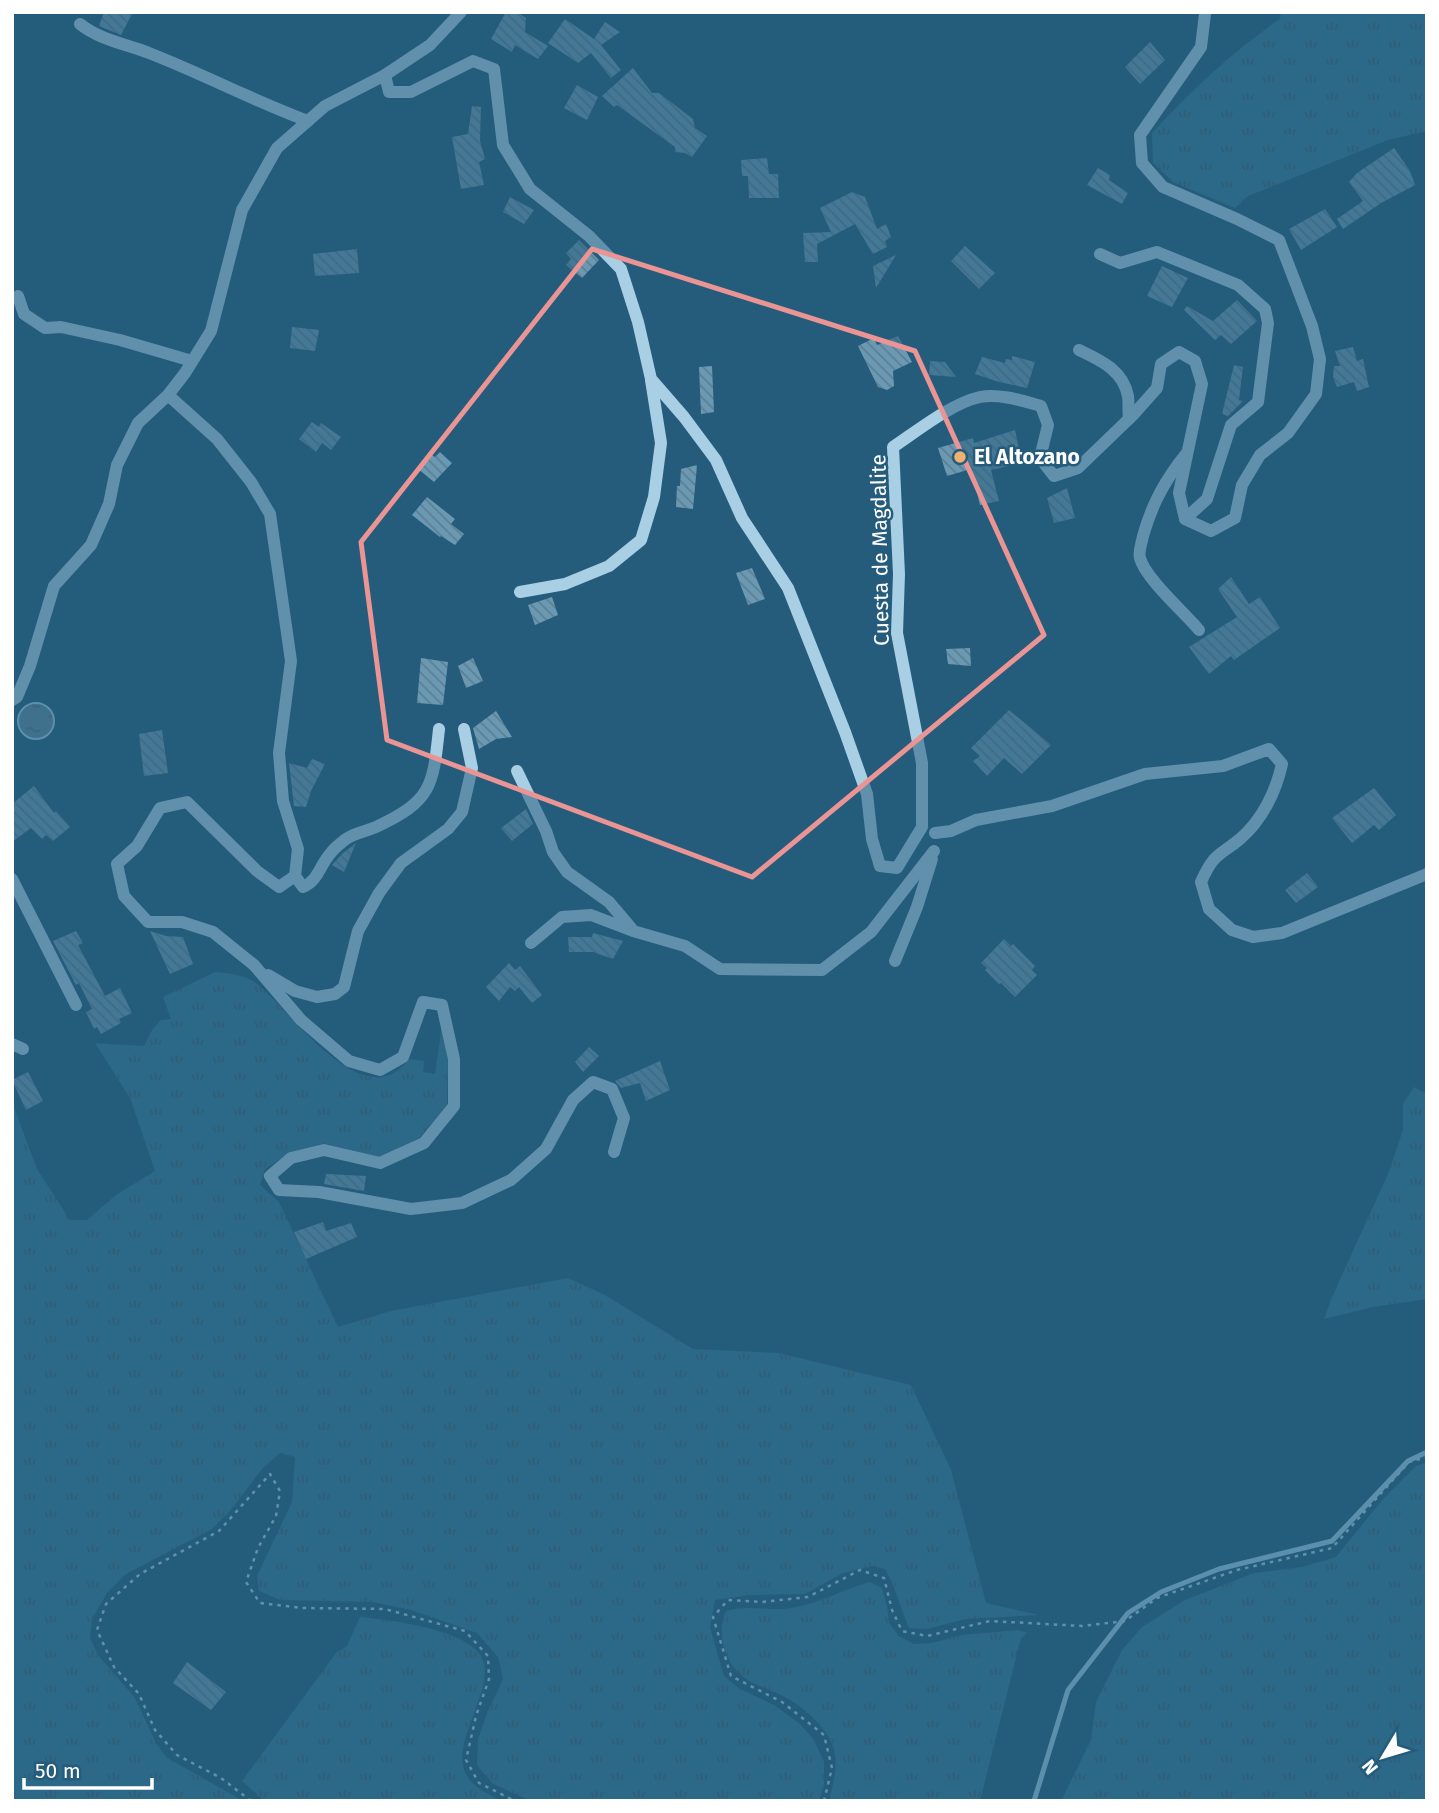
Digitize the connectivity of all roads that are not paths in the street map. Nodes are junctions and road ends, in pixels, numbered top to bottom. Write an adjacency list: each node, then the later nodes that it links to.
1 (461, 12): 4 (street)
2 (1205, 15): 14 (street)
3 (80, 23): 5 (street)
4 (384, 75): 5 (street); 10 (street)
5 (309, 121): 9 (street)
6 (1100, 254): 14 (street)
7 (18, 296): 9 (street)
8 (1079, 350): 12 (street)
9 (192, 361): 11 (street)
10 (651, 379): 15 (street); 21 (street)
11 (168, 395): 17 (street); 25 (street)
12 (1129, 419): 13 (street, Cuesta de Magdalite); 21 (street, Cuesta de Magdalite)
13 (1189, 452): 14 (street, Cuesta de Magdalite); 16 (street)
14 (1185, 519)
15 (520, 592)
16 (1199, 630)
17 (12, 700)
18 (439, 729): 25 (street)
19 (464, 729): 30 (street)
20 (517, 771): 27 (street)
21 (922, 827): 22 (street)
22 (935, 833): 23 (street); 24 (street)
23 (934, 851): 27 (street); 29 (street)
24 (1427, 874)
25 (295, 876): 30 (street)
26 (12, 879): 31 (street)
27 (633, 931): 28 (street)
28 (531, 943)
29 (895, 961)
30 (254, 965): 32 (street)
31 (76, 1005)
32 (614, 1152)

